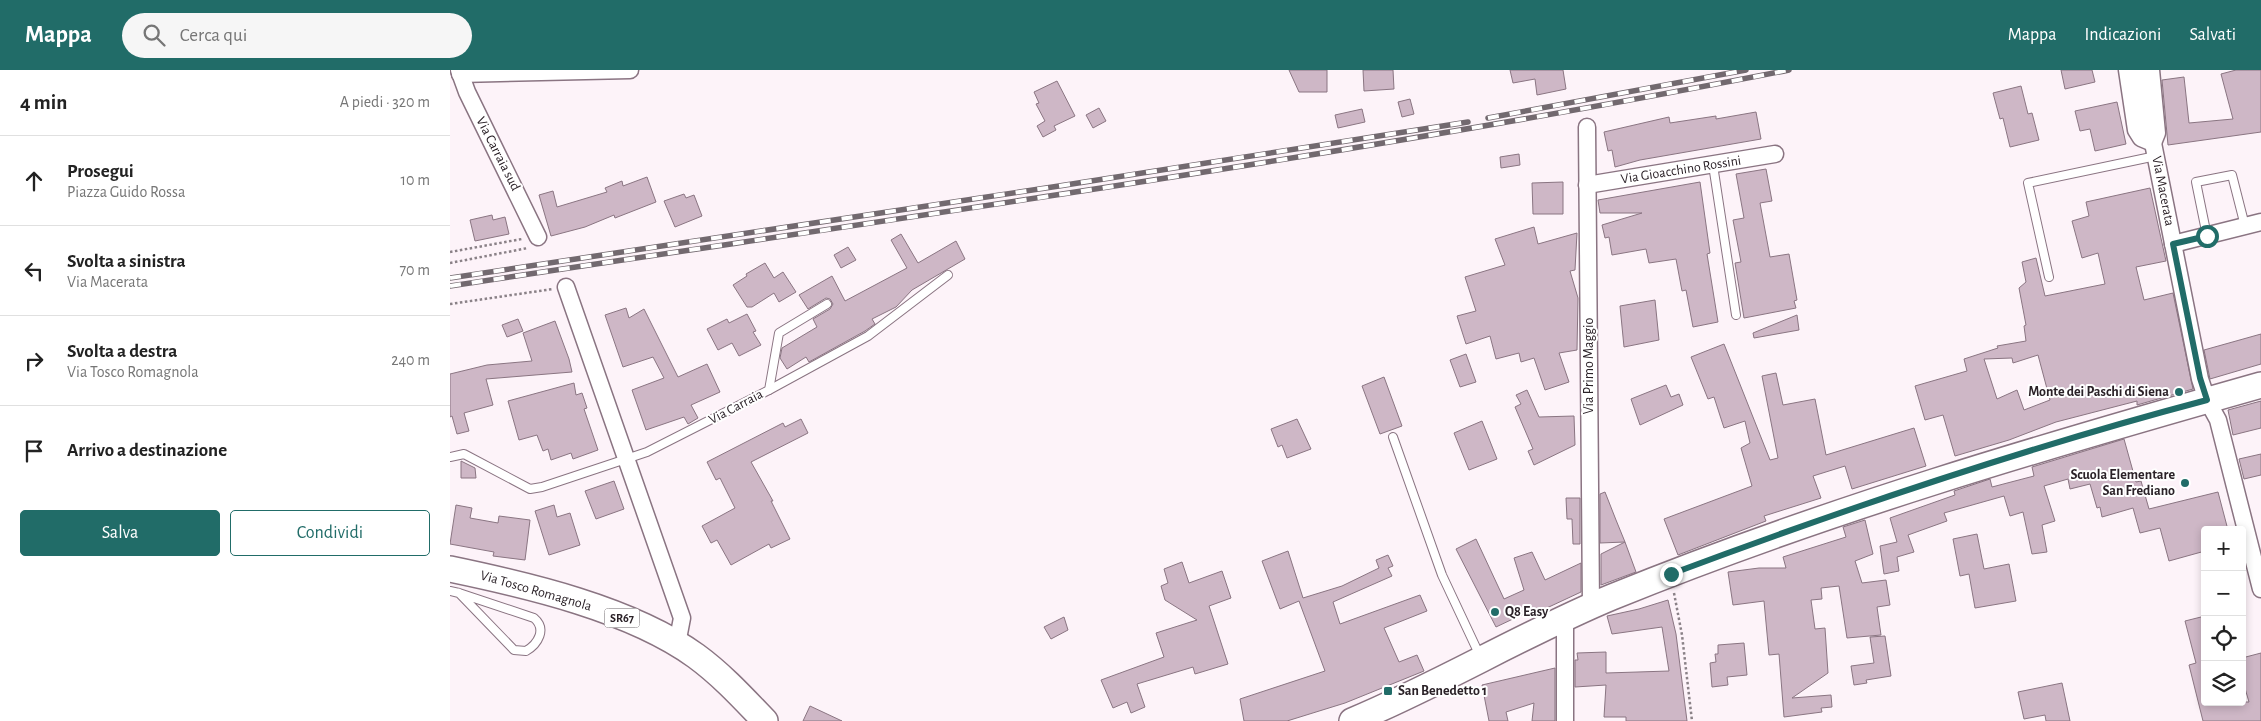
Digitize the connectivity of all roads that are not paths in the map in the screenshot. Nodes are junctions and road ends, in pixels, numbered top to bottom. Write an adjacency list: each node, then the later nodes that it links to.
1 (630, 70): 5 (street)
2 (2127, 70): 7 (street)
3 (2139, 70): 7 (street, Via Macerata)
4 (2151, 70): 7 (street)
5 (460, 72): 13 (street, Via Carraia sud)
6 (1587, 127): 10 (street, Via Primo Maggio)
7 (2154, 150): 14 (street, Via Macerata); 16 (lane)
8 (1775, 154): 9 (street, Via Gioacchino Rossini)
9 (1713, 166): 10 (street, Via Gioacchino Rossini); 19 (lane)
10 (1588, 185): 30 (street, Via Primo Maggio)
11 (2253, 224): 12 (street); 12 (lane)
12 (2207, 236): 14 (street)
13 (538, 237)
14 (2173, 244): 22 (street, Via Macerata)
15 (948, 275): 21 (lane)
16 (2049, 277)
17 (566, 287): 25 (street)
18 (827, 304): 21 (lane, Via Carraia)
19 (1736, 315)
20 (2261, 385): 22 (main road)
21 (768, 390): 25 (lane, Via Carraia)
22 (2207, 400): 27 (street, Via Macerata); 30 (main road)
23 (1393, 437): 33 (lane)
24 (450, 457): 25 (lane, Via Carraia)
25 (628, 459): 32 (street)
26 (450, 569): 32 (main road, Via Tosco Romagnola / SR67)
27 (2261, 589)
28 (450, 591): 29 (lane)
29 (458, 594): 29 (lane)
30 (1591, 606): 31 (main road)
31 (1566, 618): 33 (main road); 36 (street)
32 (677, 644): 34 (main road, Via Tosco Romagnola / SR67)
33 (1481, 658): 35 (main road)
34 (765, 721)
35 (1352, 721)
36 (1565, 721)

